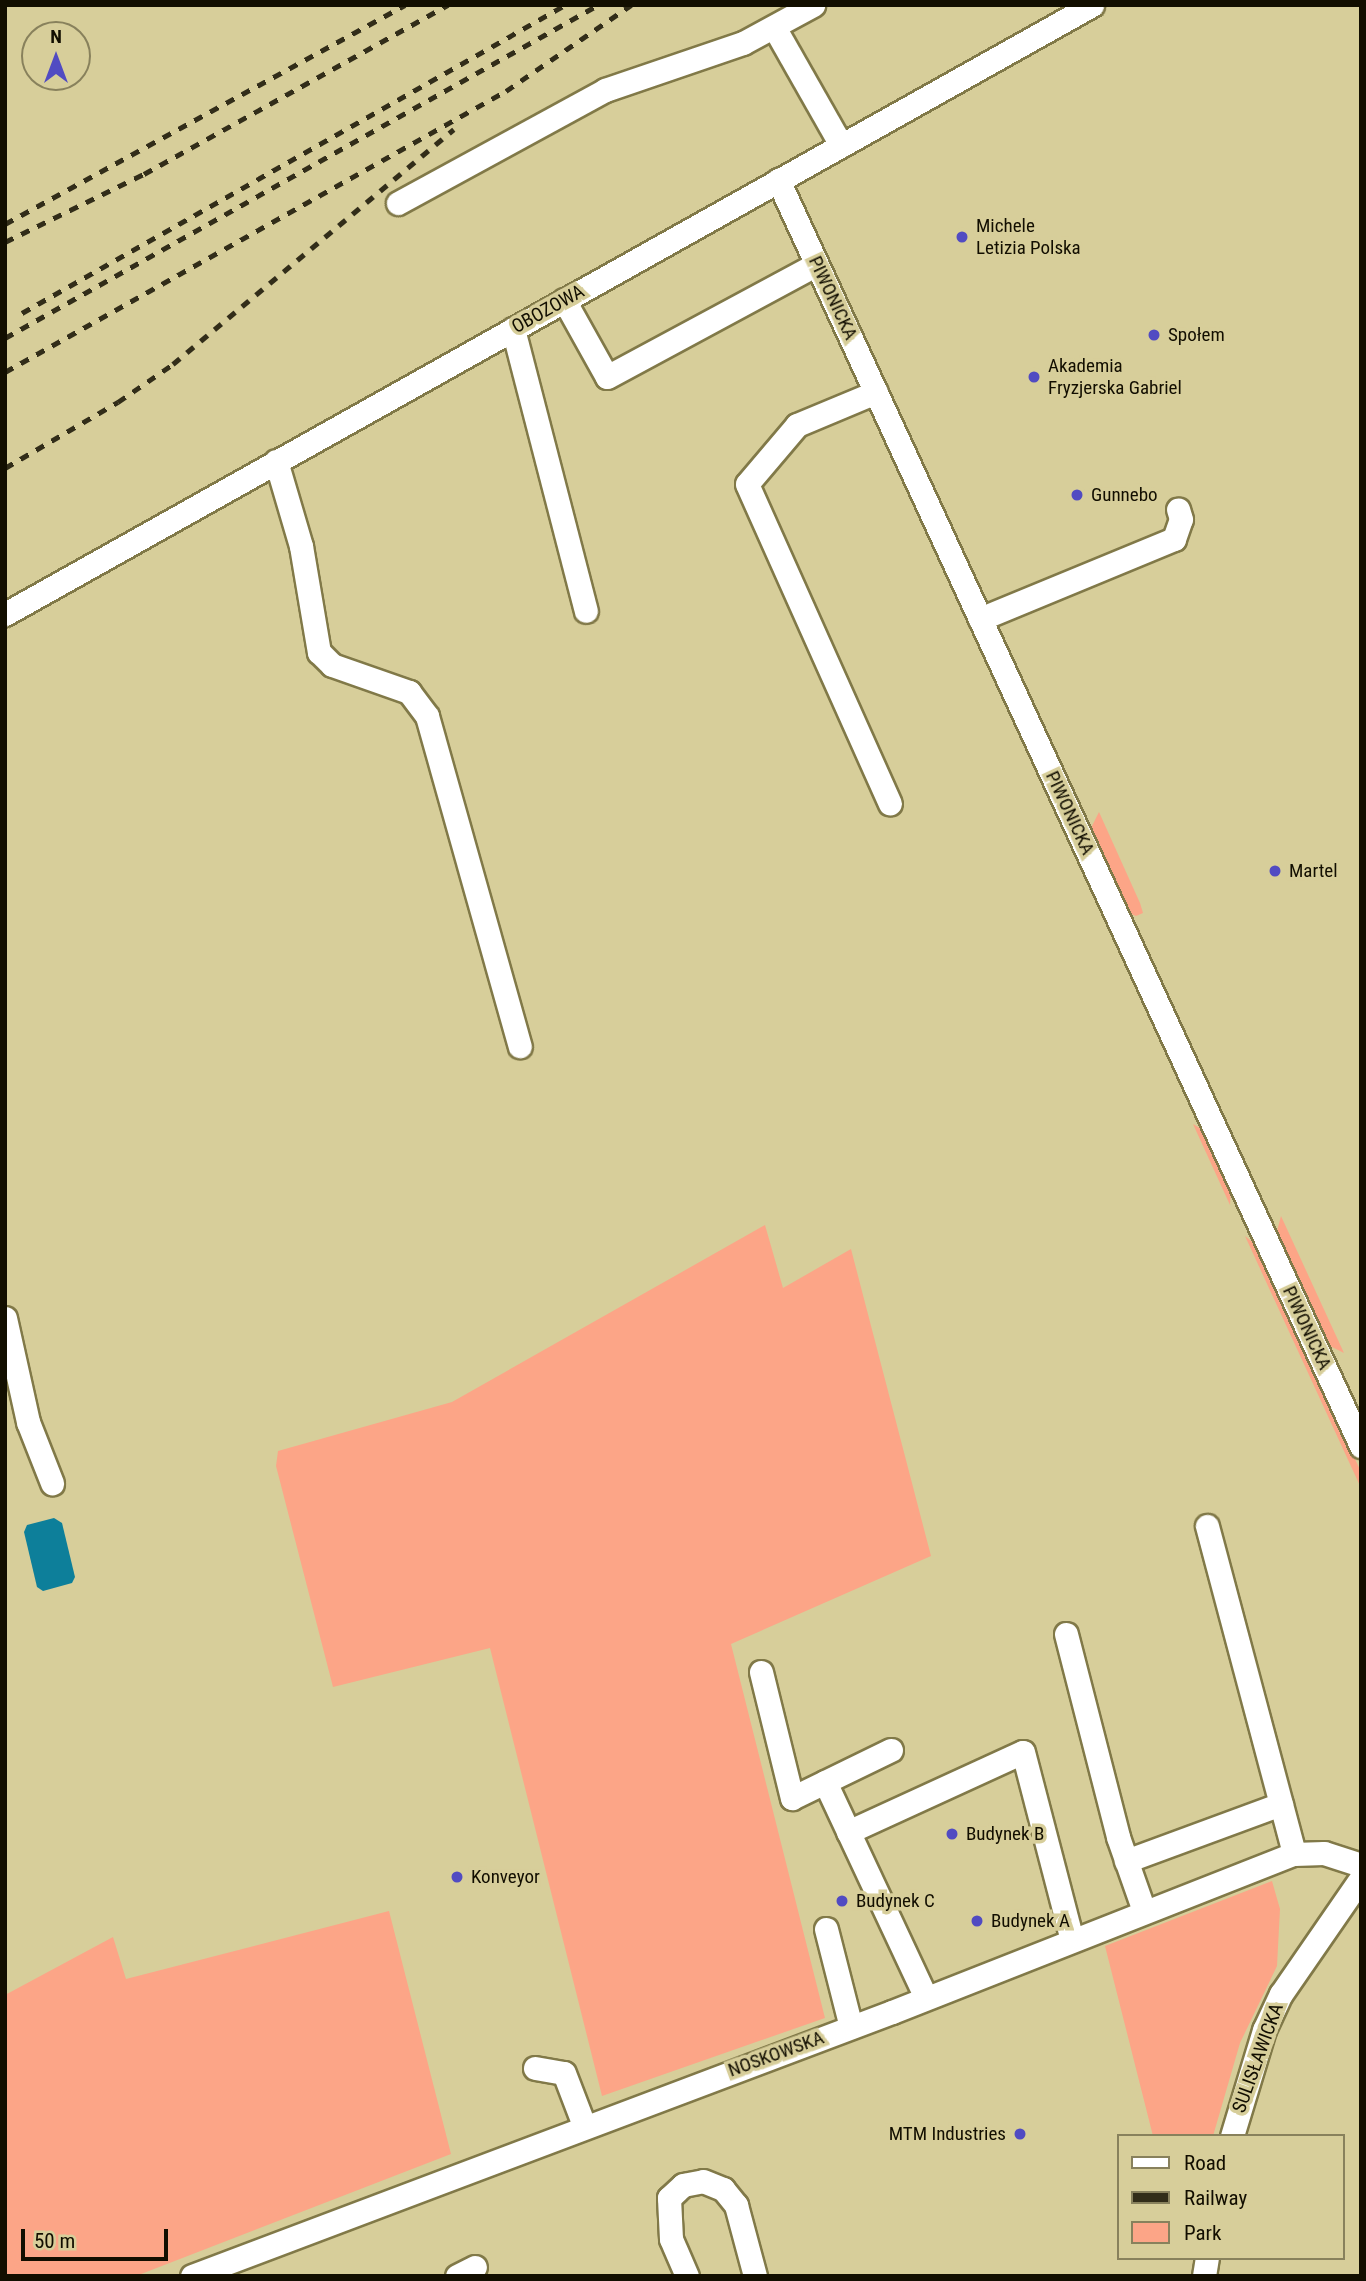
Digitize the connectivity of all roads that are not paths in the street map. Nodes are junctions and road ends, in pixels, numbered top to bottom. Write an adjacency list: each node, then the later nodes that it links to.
1 (813, 5): 3 (street)
2 (1092, 5): 4 (street, OBOZOWA)
3 (775, 27): 4 (street); 6 (street)
4 (841, 145): 5 (street, OBOZOWA)
5 (778, 180): 7 (street, PIWONICKA); 8 (street, OBOZOWA)
6 (398, 203)
7 (817, 264): 8 (street); 10 (street, PIWONICKA)
8 (564, 300): 9 (street, OBOZOWA)
9 (513, 328): 11 (street, OBOZOWA); 13 (street)
10 (876, 392): 15 (street, PIWONICKA); 16 (street)
11 (276, 461): 14 (street, OBOZOWA); 17 (street)
12 (1178, 509): 15 (street)
13 (586, 611)
14 (5, 614)
15 (980, 620): 19 (street, PIWONICKA)
16 (890, 803)
17 (520, 1046)
18 (5, 1318): 20 (street)
19 (1361, 1446)
20 (52, 1483)
21 (1207, 1526): 26 (street)
22 (1066, 1634): 29 (street)
23 (761, 1672): 25 (street)
24 (891, 1750): 25 (street)
25 (825, 1782): 27 (street)
26 (1281, 1804): 28 (street); 29 (street)
27 (848, 1832): 34 (street); 35 (street)
28 (1294, 1854): 30 (street, NOSKOWSKA); 32 (street, NOSKOWSKA)
29 (1126, 1861): 32 (street)
30 (1361, 1864)
31 (1361, 1878): 39 (street, SULISŁAWICKA)
32 (1144, 1911): 34 (street, NOSKOWSKA)
33 (825, 1929): 36 (street)
34 (1072, 1940): 35 (street, NOSKOWSKA)
35 (926, 1998): 36 (street, NOSKOWSKA)
36 (851, 2027): 38 (street, NOSKOWSKA)
37 (535, 2068): 38 (street)
38 (584, 2125): 40 (street, NOSKOWSKA)
39 (1233, 2134)
40 (216, 2271): 41 (street, NOSKOWSKA)
41 (192, 2276)
42 (687, 2276): 43 (street)
43 (755, 2276)

